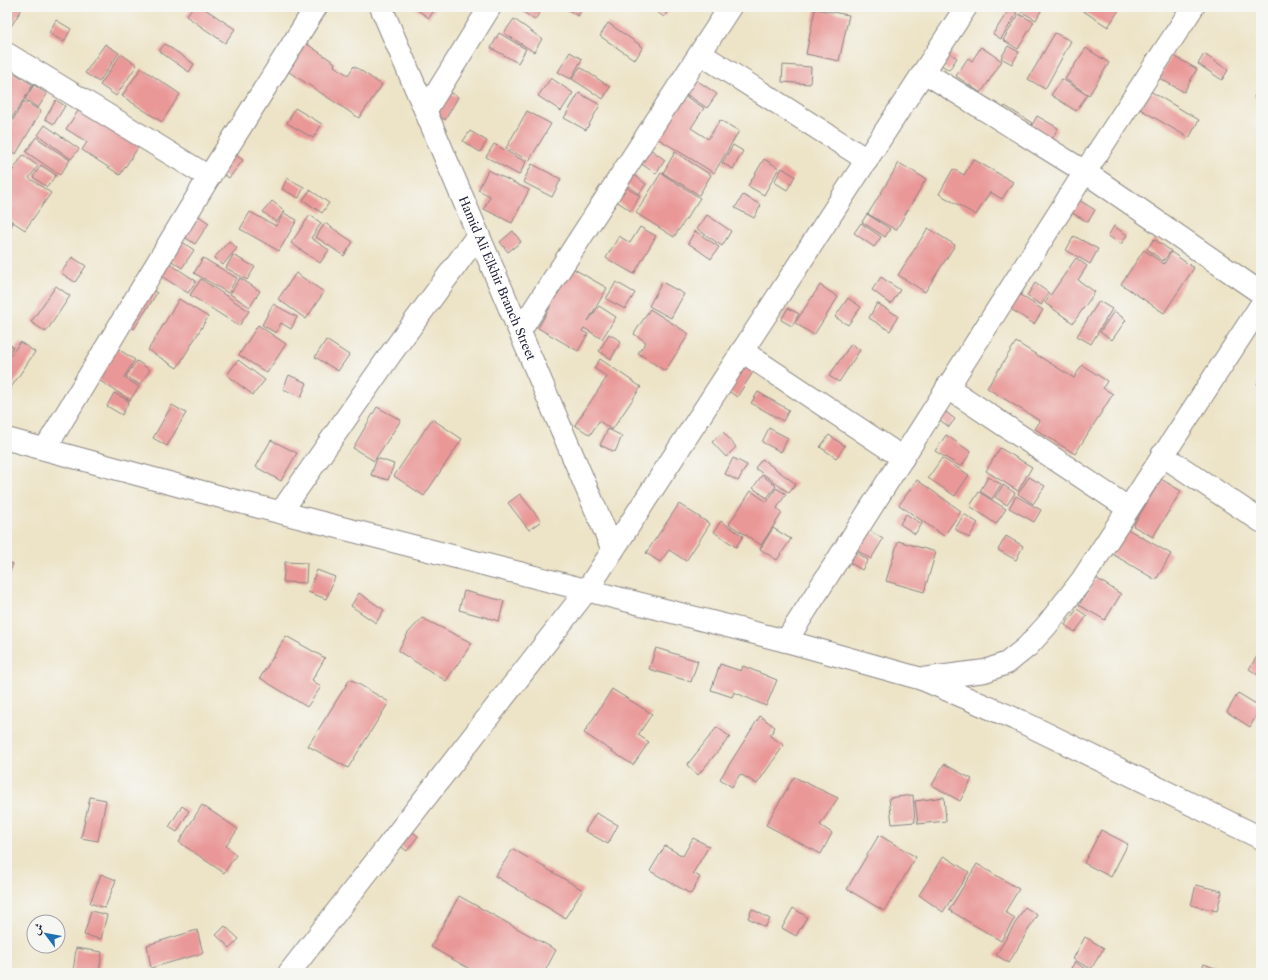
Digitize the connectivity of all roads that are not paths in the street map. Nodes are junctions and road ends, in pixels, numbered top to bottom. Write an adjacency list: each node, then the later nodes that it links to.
1 (316, 7): 13 (street)
2 (381, 7): 10 (street, Hamid Ali Elkhir Branch Street)
3 (490, 7): 10 (street)
4 (730, 7): 8 (street)
5 (966, 7): 9 (street)
6 (1193, 7): 12 (street)
7 (7, 54): 13 (street)
8 (701, 54): 11 (street); 17 (street)
9 (924, 72): 11 (street); 12 (street)
10 (426, 110): 14 (street, Hamid Ali Elkhir Branch Street)
11 (866, 160): 18 (street)
12 (1085, 172): 15 (street); 19 (street)
13 (209, 177): 21 (street)
14 (478, 235): 17 (street, Hamid Ali Elkhir Branch Street); 25 (street)
15 (1261, 293)
16 (1261, 305): 22 (street)
17 (520, 331): 27 (street, Hamid Ali Elkhir Branch Street)
18 (742, 351): 23 (street); 27 (street)
19 (947, 387): 23 (street); 24 (street)
20 (7, 439): 21 (street)
21 (45, 449): 25 (street)
22 (1162, 456): 24 (street); 26 (street)
23 (902, 458): 29 (street)
24 (1128, 508): 30 (street)
25 (281, 512): 28 (street)
26 (1261, 521)
27 (613, 550): 28 (street)
28 (587, 590): 29 (street); 32 (street)
29 (786, 641): 30 (street)
30 (922, 679): 31 (street)
31 (1261, 838)
32 (289, 973)

